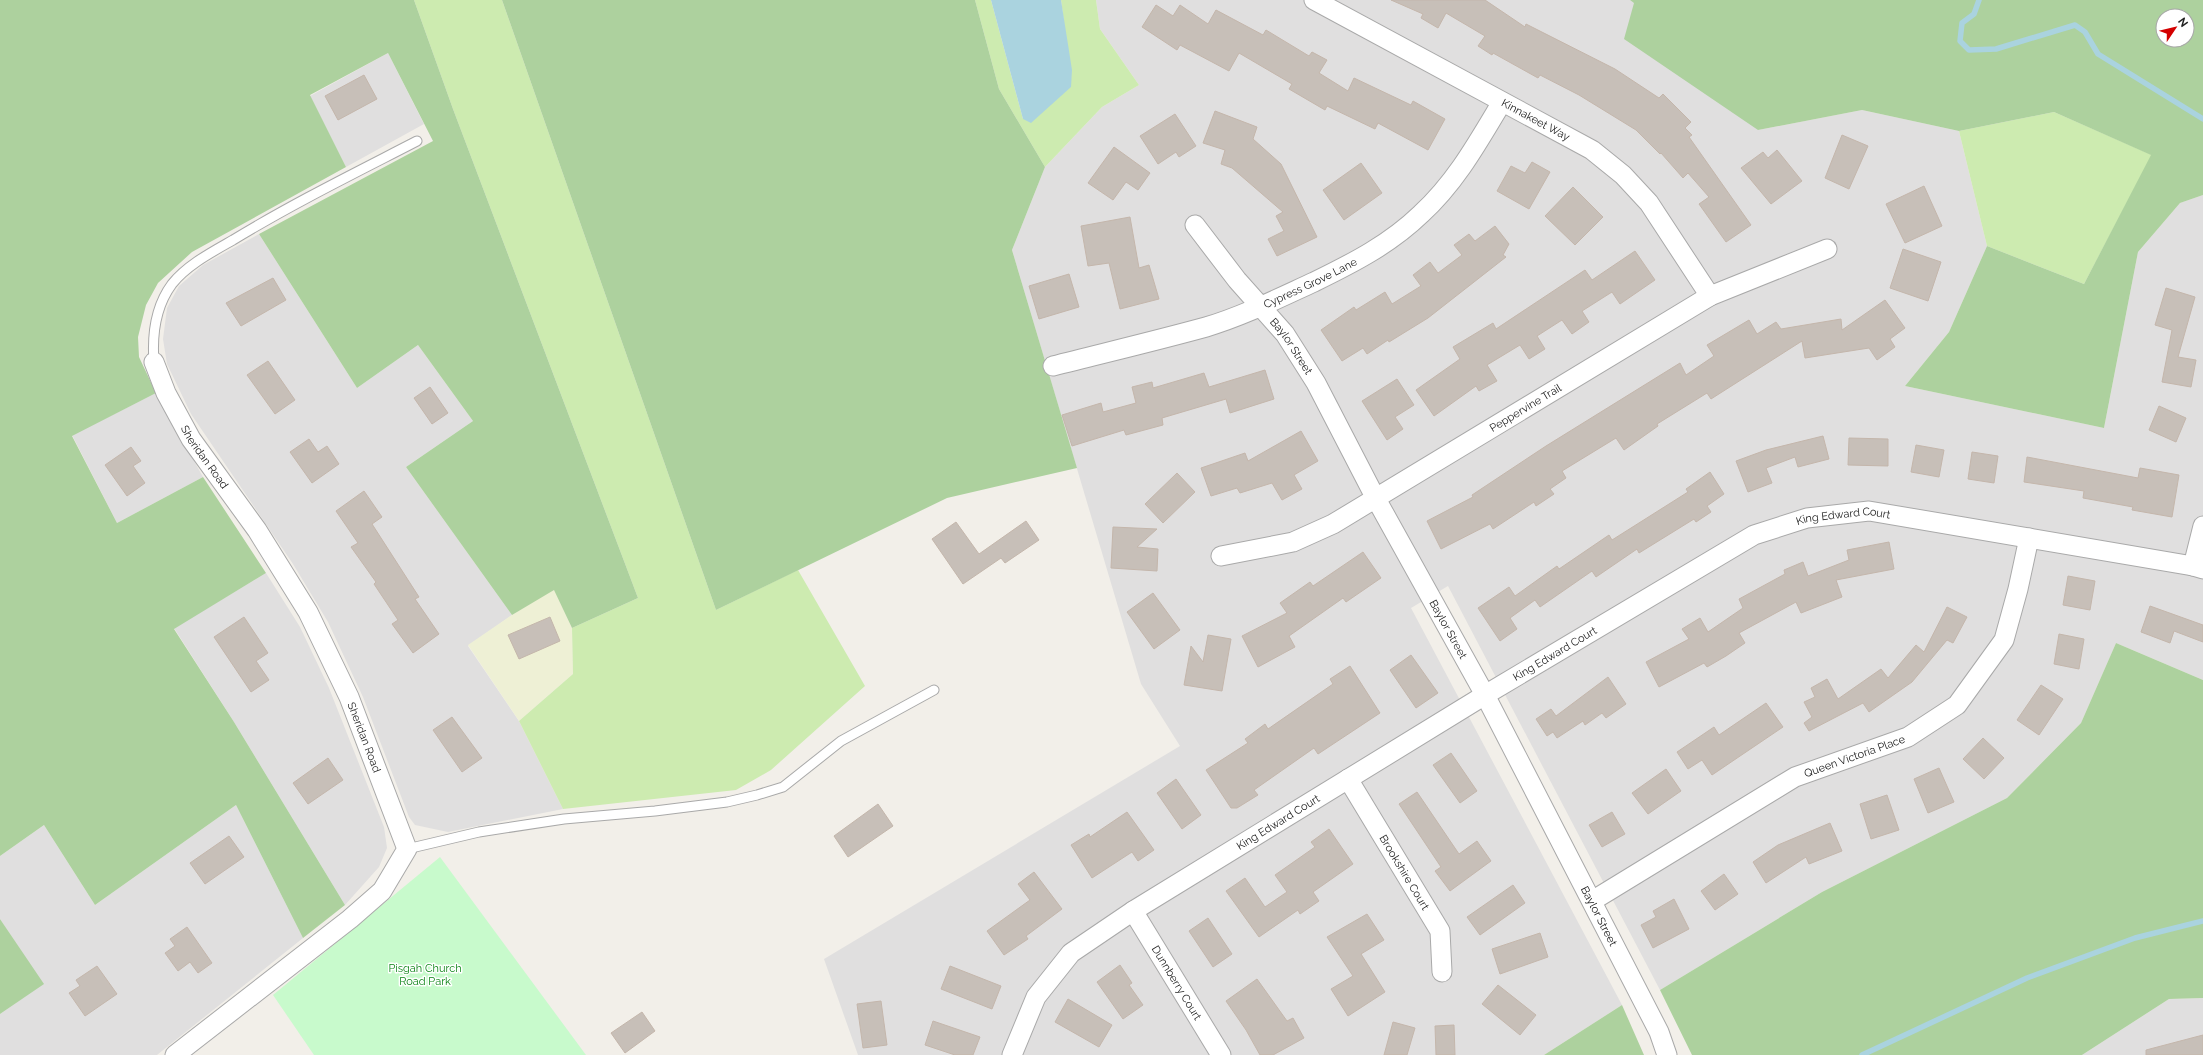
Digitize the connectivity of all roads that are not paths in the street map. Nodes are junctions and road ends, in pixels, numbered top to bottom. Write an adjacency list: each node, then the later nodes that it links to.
1 (1314, 0): 2 (street, Kinnakeet Way)
2 (1502, 102): 6 (street, Kinnakeet Way); 7 (street, Cypress Grove Lane)
3 (417, 141): 8 (lane)
4 (1195, 225): 7 (street, Baylor Street)
5 (1827, 249): 6 (street, Peppervine Trail)
6 (1710, 296): 10 (street, Peppervine Trail)
7 (1262, 306): 9 (street, Cypress Grove Lane); 10 (street, Baylor Street)
8 (154, 362): 18 (street, Sheridan Road)
9 (1053, 366)
10 (1375, 497): 13 (street, Peppervine Trail); 16 (street, Baylor Street)
11 (2203, 526): 14 (street)
12 (2029, 538): 14 (street, King Edward Court); 16 (street, King Edward Court); 19 (street, Queen Victoria Place)
13 (1221, 556)
14 (2198, 567)
15 (934, 690): 18 (lane)
16 (1485, 695): 17 (street, King Edward Court); 19 (street, Baylor Street)
17 (1348, 779): 20 (street, King Edward Court); 21 (street, Brookshire Court)
18 (407, 849): 22 (street)
19 (1592, 902): 25 (street, Baylor Street)
20 (1133, 911): 23 (street, King Edward Court); 24 (street, Dunnberry Court)
21 (1442, 972)
22 (175, 1055)
23 (1012, 1055)
24 (1221, 1055)
25 (1667, 1055)

